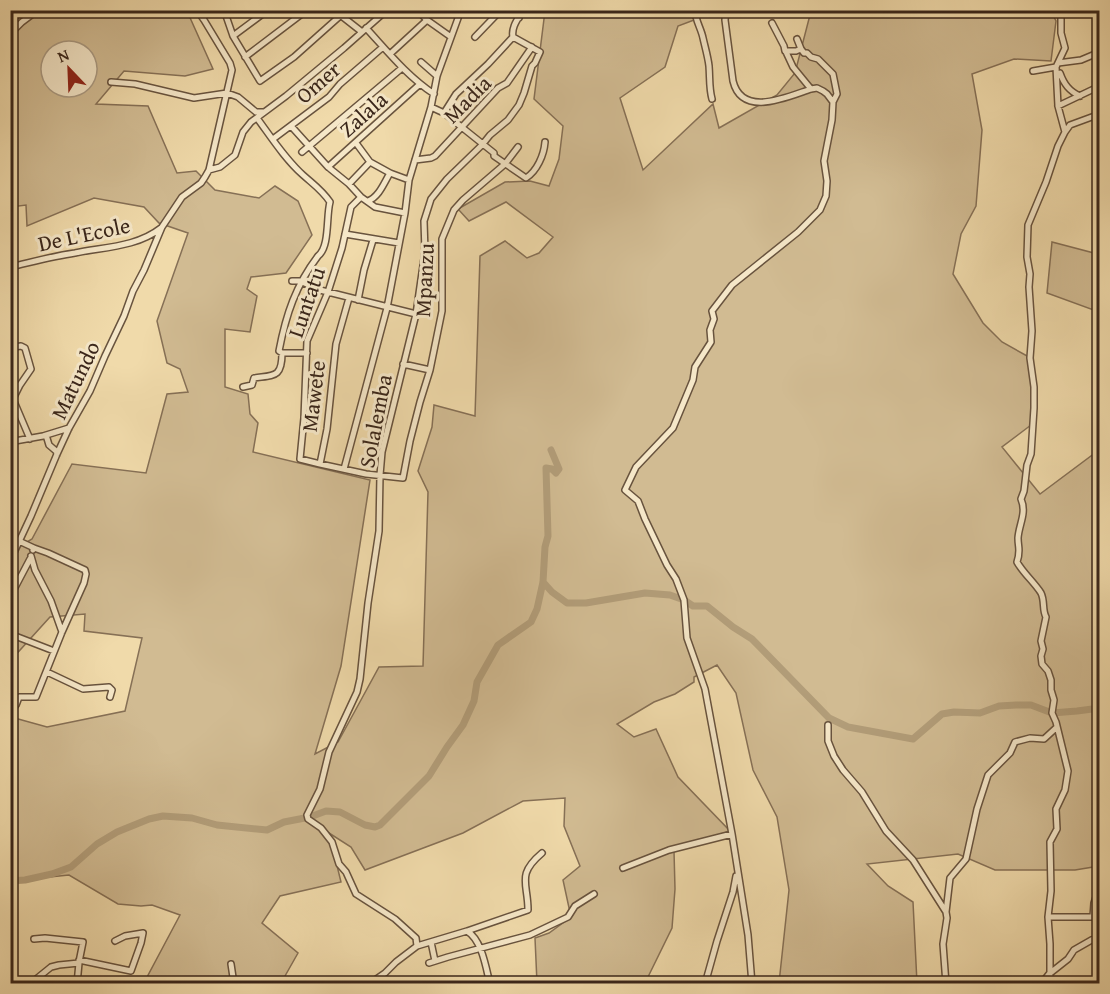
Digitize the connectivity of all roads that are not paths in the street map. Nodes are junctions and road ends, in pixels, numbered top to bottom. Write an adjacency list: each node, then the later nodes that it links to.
1 (38, 10): 20 (street)
2 (196, 10): 44 (street)
3 (224, 10): 21 (street)
4 (268, 10): 21 (street)
5 (308, 10): 32 (street)
6 (387, 10): 19 (street)
7 (417, 10): 17 (street)
8 (461, 10): 22 (street)
9 (501, 10): 23 (street)
10 (509, 10): 16 (street)
11 (523, 10): 16 (street)
12 (695, 10): 47 (street)
13 (726, 10): 43 (street)
14 (1061, 10): 34 (street)
15 (338, 12): 19 (street); 32 (street)
16 (519, 18): 24 (street)
17 (428, 20): 22 (street); 31 (street)
18 (772, 23): 29 (street)
19 (364, 30): 26 (street); 51 (street)
20 (10, 34)
21 (233, 36): 32 (street)
22 (451, 37): 38 (street)
23 (475, 37)
24 (513, 37): 27 (street); 52 (street)
25 (797, 39): 28 (street)
26 (383, 47): 31 (street); 55 (street, Omer)
27 (532, 47): 56 (street, Madia); 61 (street, Solalemba)
28 (801, 49): 29 (street); 48 (street)
29 (786, 51): 43 (street)
30 (1100, 52): 34 (street)
31 (390, 54): 35 (street)
32 (245, 57)
33 (421, 62): 38 (street)
34 (1058, 65): 36 (street); 37 (street); 39 (street)
35 (402, 68): 41 (street); 62 (street)
36 (1033, 71)
37 (1060, 73): 39 (street); 46 (street)
38 (437, 76): 45 (street)
39 (1057, 79): 49 (street)
40 (111, 82): 44 (street)
41 (420, 84): 45 (street); 60 (street, Zalala)
42 (1100, 86): 46 (street)
43 (811, 89): 48 (street)
44 (227, 93): 51 (street); 69 (street)
45 (434, 94): 50 (street)
46 (1080, 96): 49 (street)
47 (712, 99)
48 (833, 102): 116 (street)
49 (1058, 106): 57 (street)
50 (430, 107): 52 (street); 65 (street)
51 (265, 111): 54 (street)
52 (444, 113): 56 (street)
53 (1100, 114): 57 (street)
54 (257, 118): 58 (street); 69 (street)
55 (291, 126): 58 (street, Omer); 62 (street)
56 (461, 128): 61 (street); 65 (street, Madia)
57 (1065, 132): 115 (street)
58 (273, 139): 82 (street)
59 (545, 142): 67 (street)
60 (356, 143): 66 (street); 68 (street, Zalala)
61 (482, 145): 67 (street); 87 (street, Solalemba)
62 (309, 146): 64 (street); 68 (street)
63 (518, 147): 67 (street, Mpanzu)
64 (302, 152)
65 (415, 160): 71 (street)
66 (370, 162): 70 (street); 72 (street)
67 (505, 164): 92 (street, Mpanzu)
68 (328, 167): 72 (street)
69 (209, 170): 76 (street, Matundo)
70 (390, 174): 71 (street); 74 (street)
71 (410, 180): 75 (street)
72 (349, 184): 73 (street)
73 (361, 197): 74 (street); 77 (street, Luntatu)
74 (368, 201): 75 (street)
75 (405, 213): 79 (street)
76 (162, 227): 80 (street, De L'Ecole); 94 (street, Matundo)
77 (345, 234): 78 (street); 83 (street, Luntatu)
78 (373, 240): 79 (street); 85 (street)
79 (399, 243): 86 (street)
80 (10, 267)
81 (292, 281): 82 (street)
82 (300, 281): 83 (street); 89 (street)
83 (328, 292): 84 (street); 90 (street, Luntatu)
84 (349, 298): 85 (street); 100 (street, Mawete)
85 (358, 300): 86 (street)
86 (387, 308): 87 (street); 101 (street)
87 (416, 314): 91 (street, Solalemba)
88 (10, 345): 96 (street)
89 (282, 353): 90 (street); 93 (street)
90 (307, 353): 100 (street, Luntatu)
91 (403, 364): 92 (street); 102 (street, Solalemba)
92 (429, 370): 102 (street, Mpanzu)
93 (243, 387)
94 (69, 428): 95 (street); 99 (street, Matundo)
95 (46, 435): 96 (street); 99 (street)
96 (30, 439): 97 (street)
97 (13, 442): 98 (street)
98 (10, 451)
99 (57, 454): 103 (street, Matundo)
100 (320, 464): 101 (street)
101 (344, 469): 102 (street)
102 (380, 476): 131 (street, Solalemba)
103 (15, 546): 104 (street); 106 (street, Matundo)
104 (34, 548): 105 (street); 108 (street)
105 (31, 556): 107 (street); 108 (street)
106 (10, 561)
107 (10, 597)
108 (62, 632): 110 (street)
109 (10, 634): 110 (street)
110 (54, 651): 111 (street)
111 (47, 672): 112 (street); 113 (street)
112 (110, 698)
113 (10, 705)
114 (828, 725): 122 (street)
115 (1057, 727): 122 (street); 123 (street)
116 (732, 834): 118 (street); 119 (street)
117 (542, 853): 127 (street)
118 (735, 857): 141 (street); 142 (street)
119 (623, 868)
120 (1100, 885): 124 (street)
121 (594, 894): 132 (street)
122 (946, 912): 143 (street)
123 (1048, 917): 124 (street); 135 (street)
124 (1093, 917): 125 (street)
125 (1100, 919)
126 (1100, 928): 135 (street)
127 (467, 932): 130 (street); 132 (street)
128 (34, 939): 133 (street)
129 (115, 941): 133 (street)
130 (430, 942): 131 (street); 132 (street)
131 (417, 945): 139 (street)
132 (479, 948): 140 (street)
133 (79, 962): 136 (street); 137 (street)
134 (231, 964): 138 (street)
135 (1050, 974): 144 (street); 145 (street)
136 (30, 984)
137 (76, 984)
138 (234, 984)
139 (369, 984)
140 (490, 984)
141 (705, 984)
142 (752, 984)
143 (946, 984)
144 (1041, 984)
145 (1050, 984)

